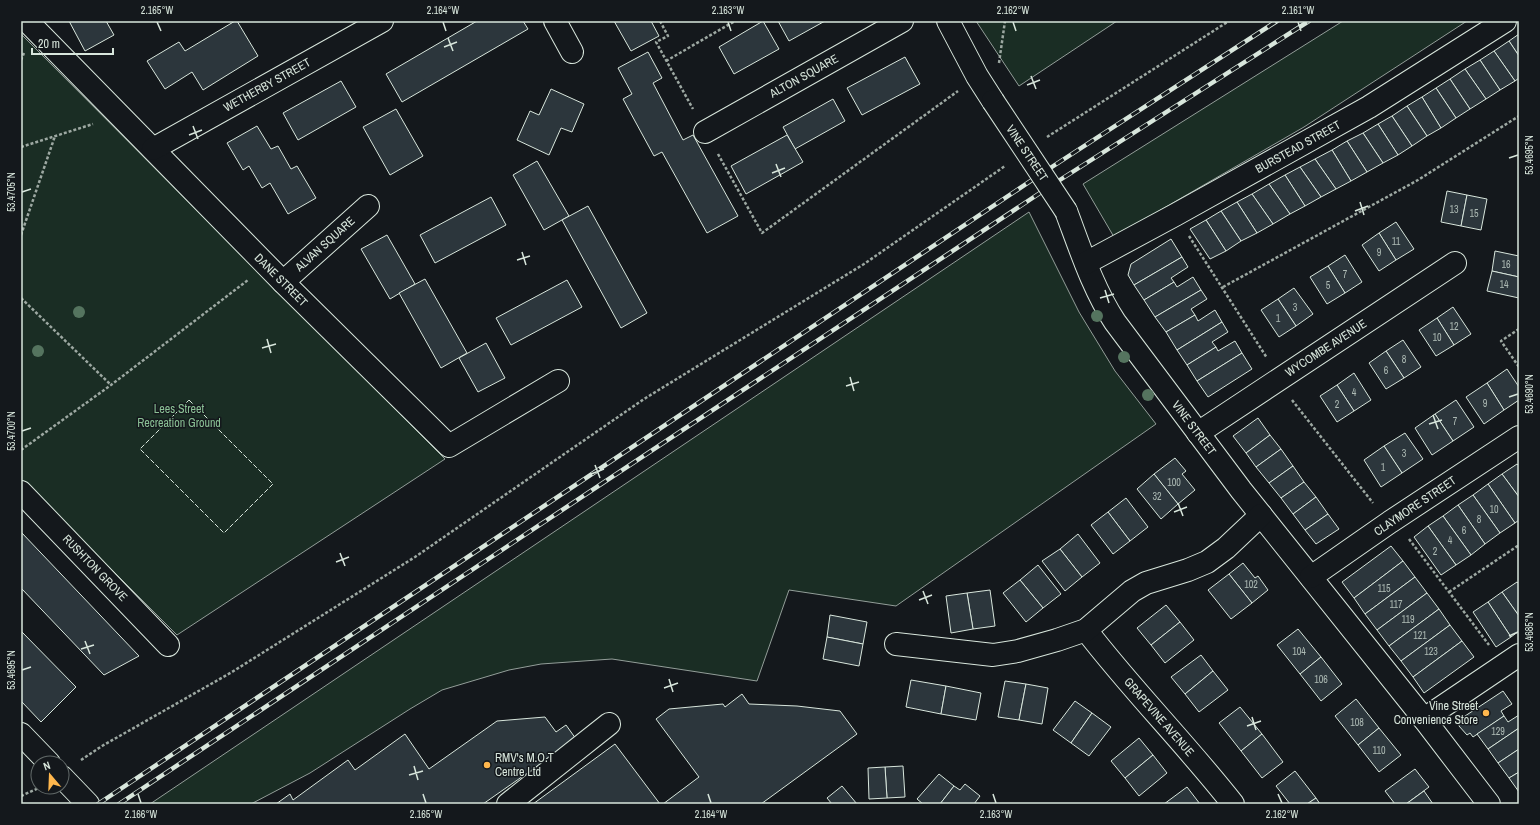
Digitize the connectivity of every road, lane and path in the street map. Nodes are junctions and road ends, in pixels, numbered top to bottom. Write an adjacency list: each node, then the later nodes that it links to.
1 (27, 21): 14 (street, DANE STREET)
2 (382, 21): 20 (street, WETHERBY STREET)
3 (555, 21): 11 (street)
4 (660, 21): 12 (path)
5 (735, 21): 12 (path)
6 (902, 21): 16 (street, ALTON SQUARE)
7 (948, 21): 13 (street, VINE STREET)
8 (1005, 21): 13 (path)
9 (1229, 21): 18 (path)
10 (1505, 21): 23 (street, BURSTEAD STREET)
11 (572, 52)
12 (666, 61): 16 (path)
13 (985, 89): 16 (path); 25 (street, VINE STREET, bridge)
14 (118, 116): 17 (path); 20 (street, DANE STREET)
15 (1519, 116): 29 (path)
16 (706, 132)
17 (55, 136): 19 (path); 24 (path)
18 (1042, 141)
19 (21, 148)
20 (153, 150): 27 (street, DANE STREET)
21 (1010, 163): 53 (path)
22 (368, 206): 28 (street, ALVAN SQUARE)
23 (1175, 215): 25 (street, BURSTEAD STREET); 29 (path)
24 (21, 234)
25 (1086, 263): 36 (street, VINE STREET)
26 (1455, 263): 33 (street, WYCOMBE AVENUE)
27 (266, 266): 28 (street, DANE STREET); 35 (path)
28 (282, 282): 34 (street, DANE STREET)
29 (1223, 287): 33 (path)
30 (21, 298): 35 (path)
31 (1519, 329): 32 (path)
32 (1519, 367)
33 (1279, 378): 36 (street, WYCOMBE AVENUE); 41 (path)
34 (558, 381)
35 (111, 385): 38 (path)
36 (1198, 433): 40 (street, VINE STREET)
37 (1519, 437): 41 (street, CLAYMORE STREET)
38 (21, 450)
39 (21, 492): 47 (street, RUSHTON GROVE)
40 (1261, 515): 43 (street, VINE STREET); 45 (street)
41 (1390, 522): 43 (street, CLAYMORE STREET); 44 (path)
42 (1519, 545): 44 (path)
43 (1311, 578): 49 (street, VINE STREET)
44 (1449, 592): 48 (path)
45 (1086, 630): 46 (street); 57 (street, GRAPEVINE AVENUE)
46 (896, 644)
47 (168, 645)
48 (1512, 660): 49 (street)
49 (1424, 719): 58 (street, VINE STREET)
50 (609, 724): 56 (street)
51 (21, 734): 52 (street)
52 (41, 755)
53 (79, 762)
54 (70, 785): 55 (street)
55 (88, 804)
56 (508, 804)
57 (1233, 804)
58 (1489, 804)

